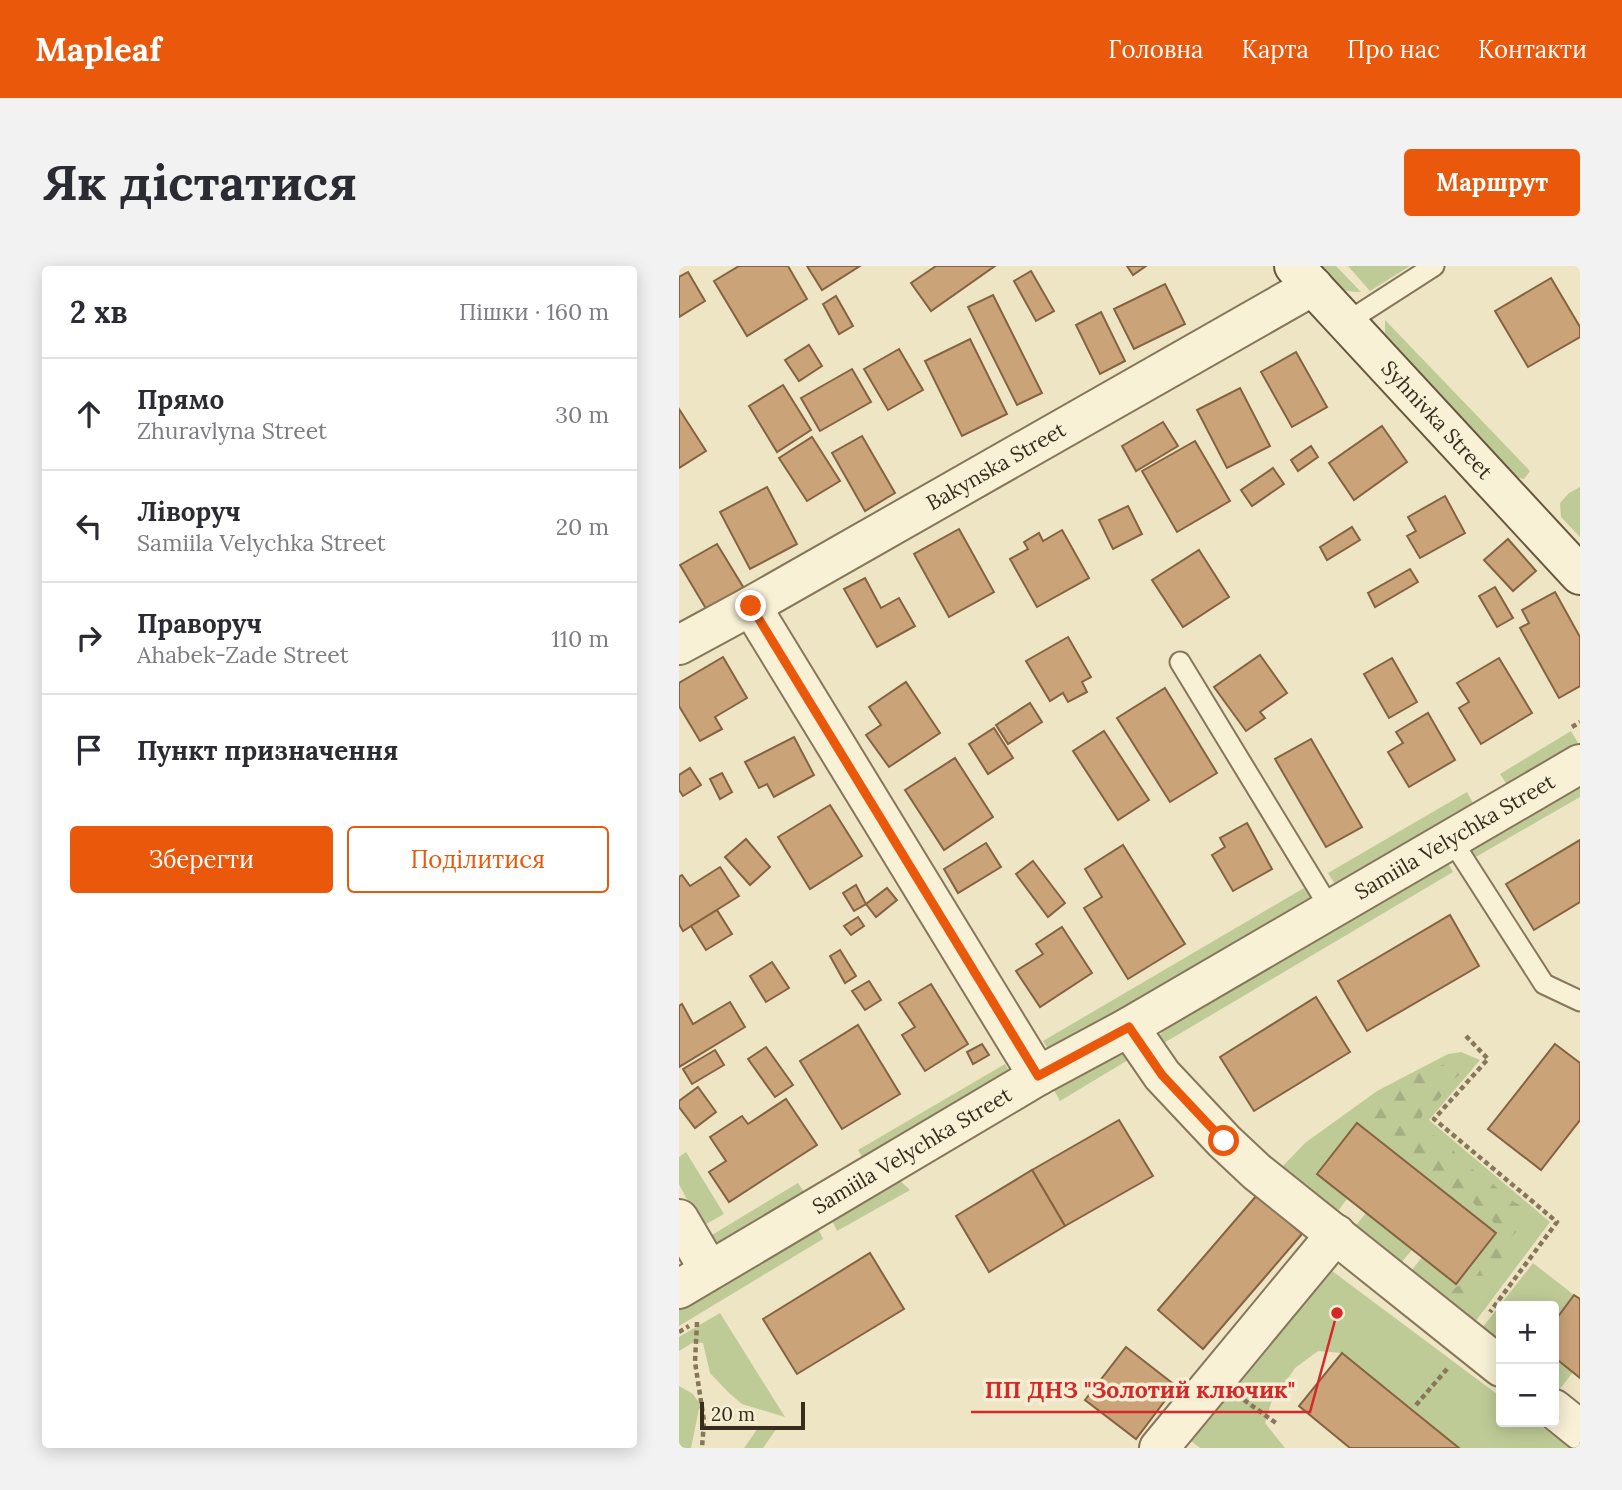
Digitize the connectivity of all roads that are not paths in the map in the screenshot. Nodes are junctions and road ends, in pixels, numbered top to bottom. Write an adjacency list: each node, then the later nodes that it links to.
1 (1434, 266): 3 (lane)
2 (1304, 276): 3 (street, Syhnivka Street); 5 (street, Bakynska Street)
3 (1346, 322): 4 (street, Syhnivka Street)
4 (1580, 575)
5 (751, 606): 6 (street, Bakynska Street); 13 (street)
6 (679, 645)
7 (1180, 662): 10 (lane, Samiila Velychka Street)
8 (1580, 764): 9 (street, Samiila Velychka Street)
9 (1451, 839): 10 (street, Samiila Velychka Street); 11 (lane)
10 (1331, 910): 12 (street, Samiila Velychka Street)
11 (1580, 1001)
12 (1129, 1027): 13 (street, Samiila Velychka Street); 15 (street)
13 (1038, 1076): 16 (street, Samiila Velychka Street)
14 (679, 1219): 16 (street)
15 (1336, 1234): 17 (street); 20 (street)
16 (694, 1279)
17 (1497, 1364)
18 (1559, 1413): 19 (street)
19 (1580, 1430)
20 (1159, 1448)

